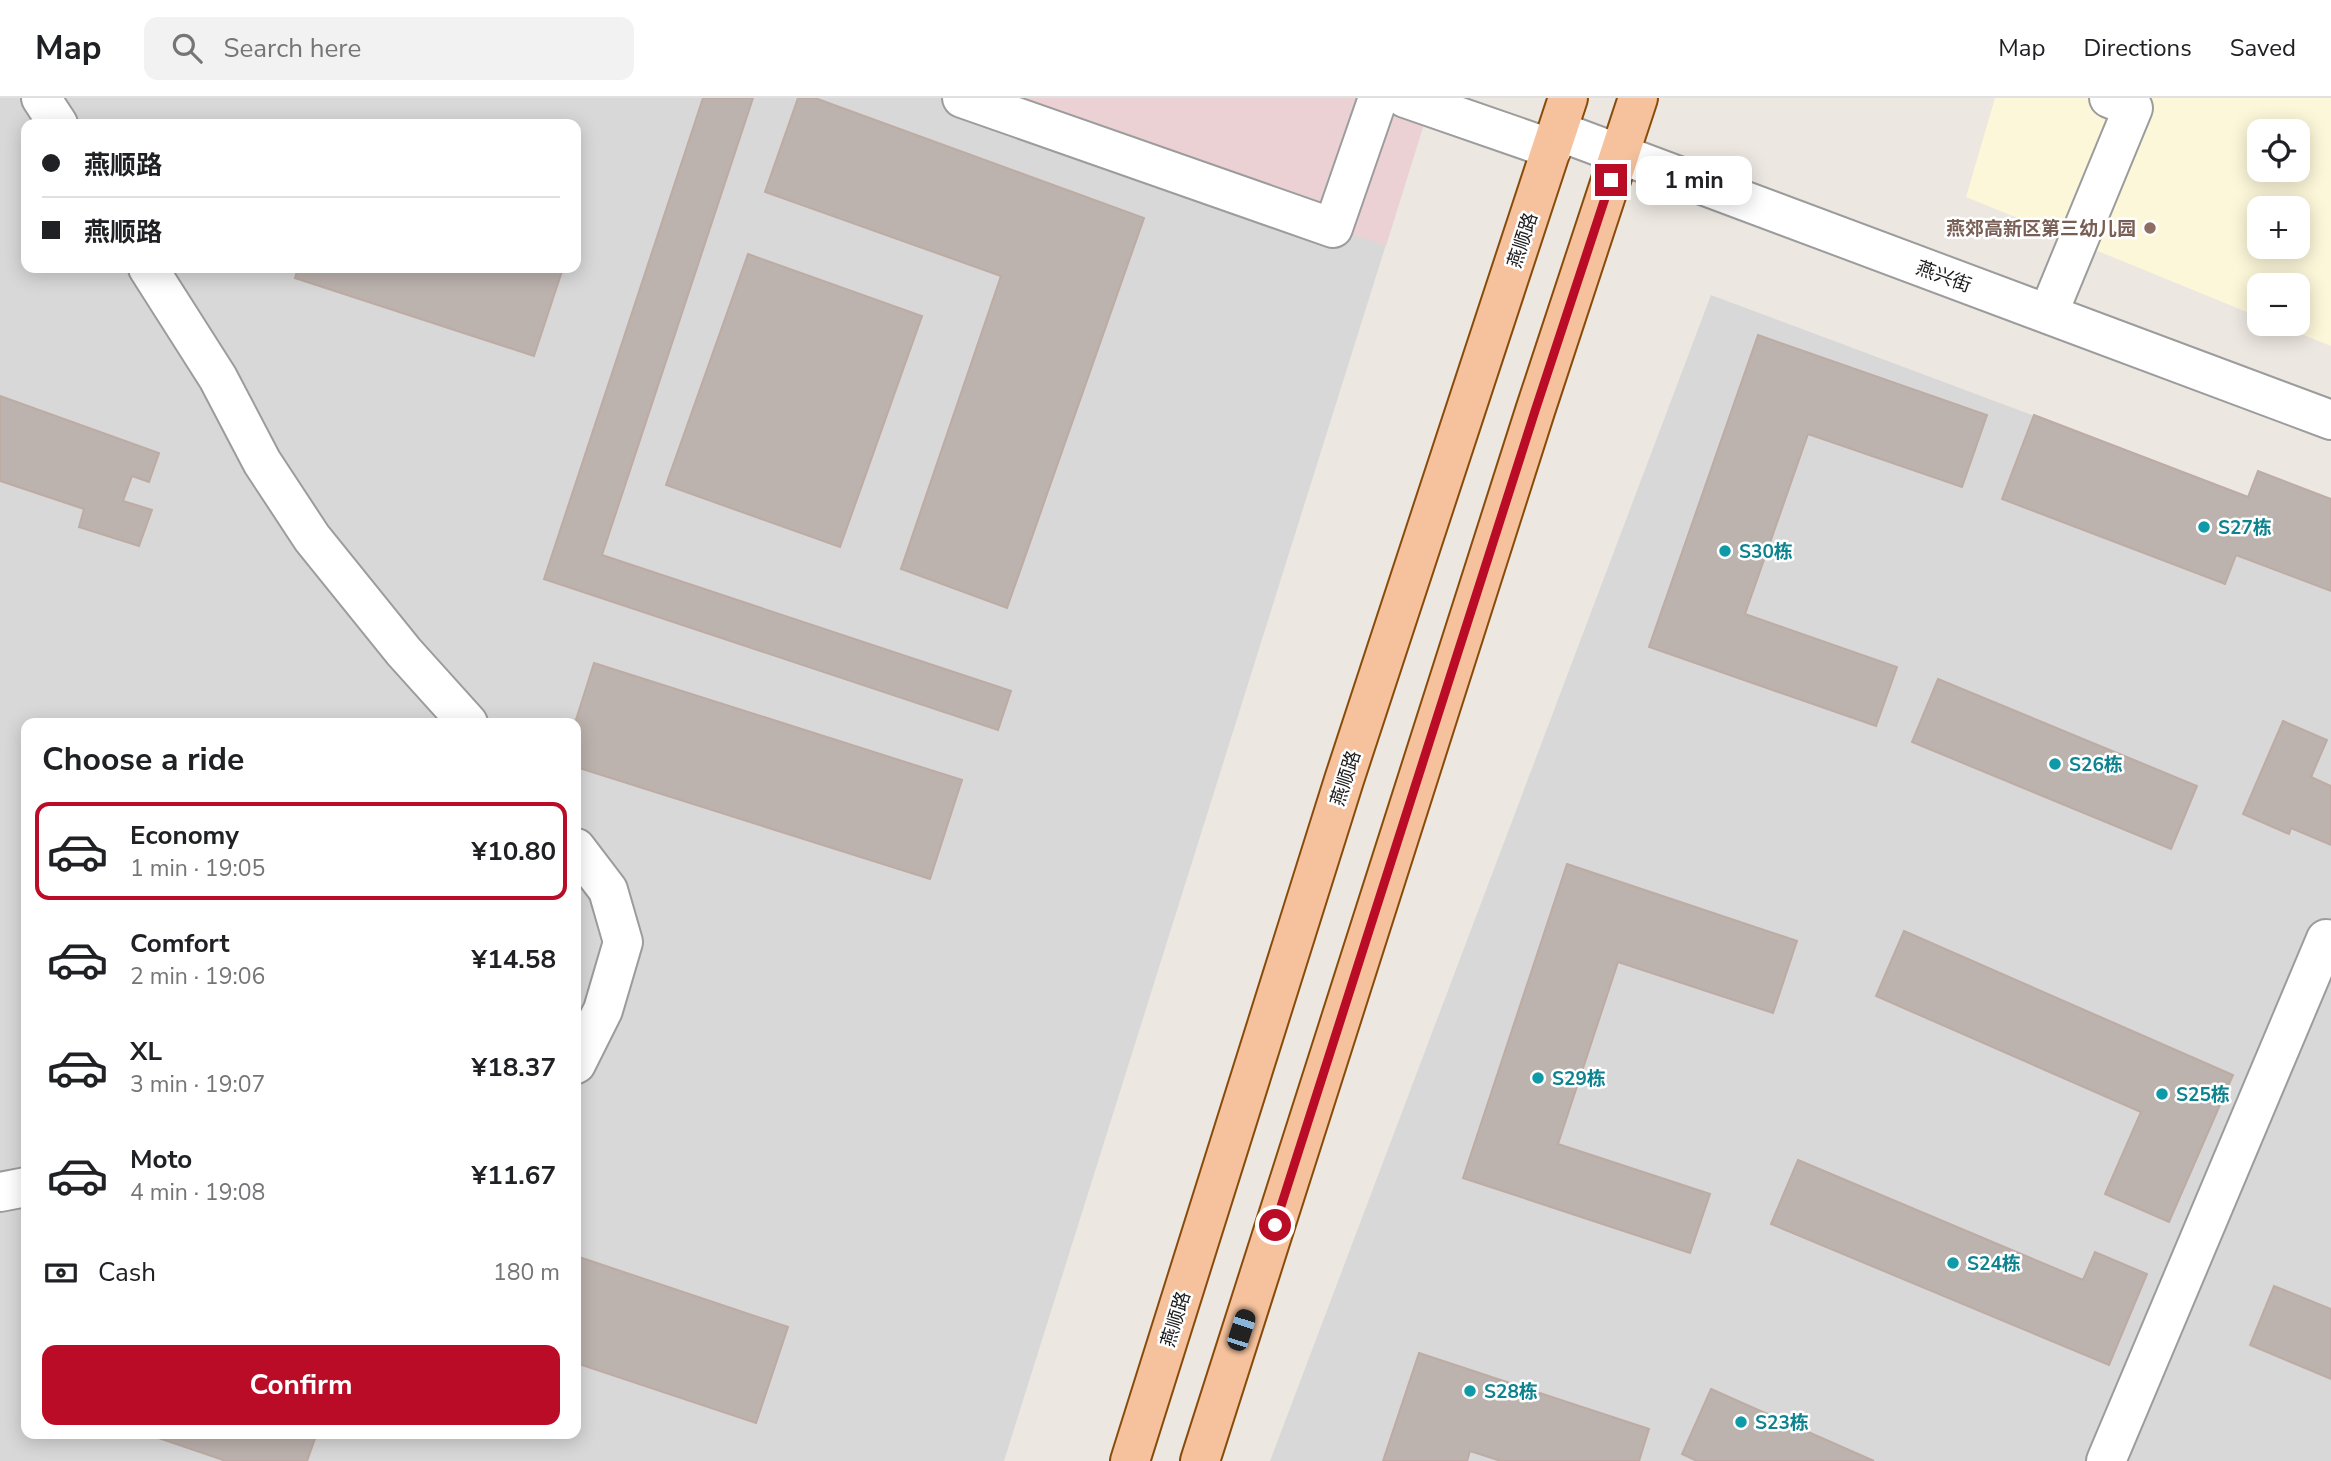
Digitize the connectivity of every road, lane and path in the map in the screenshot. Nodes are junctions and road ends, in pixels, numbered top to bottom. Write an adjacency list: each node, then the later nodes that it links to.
1 (41, 98): 7 (street)
2 (962, 98): 3 (street)
3 (1378, 98)
4 (1405, 98): 8 (street, 燕兴街)
5 (1637, 98): 9 (main road)
6 (2109, 98): 11 (street)
7 (55, 119)
8 (1559, 126): 9 (street, 燕兴街); 19 (main road, 燕顺路)
9 (1619, 155): 11 (street, 燕兴街); 20 (main road)
10 (151, 273): 13 (street)
11 (2048, 314): 12 (street, 燕兴街)
12 (2331, 420)
13 (463, 718)
14 (581, 855): 16 (street)
15 (2331, 940): 21 (street)
16 (581, 1054)
17 (21, 1188): 18 (street)
18 (0, 1192)
19 (1130, 1461)
20 (1200, 1461)
21 (2106, 1461)

